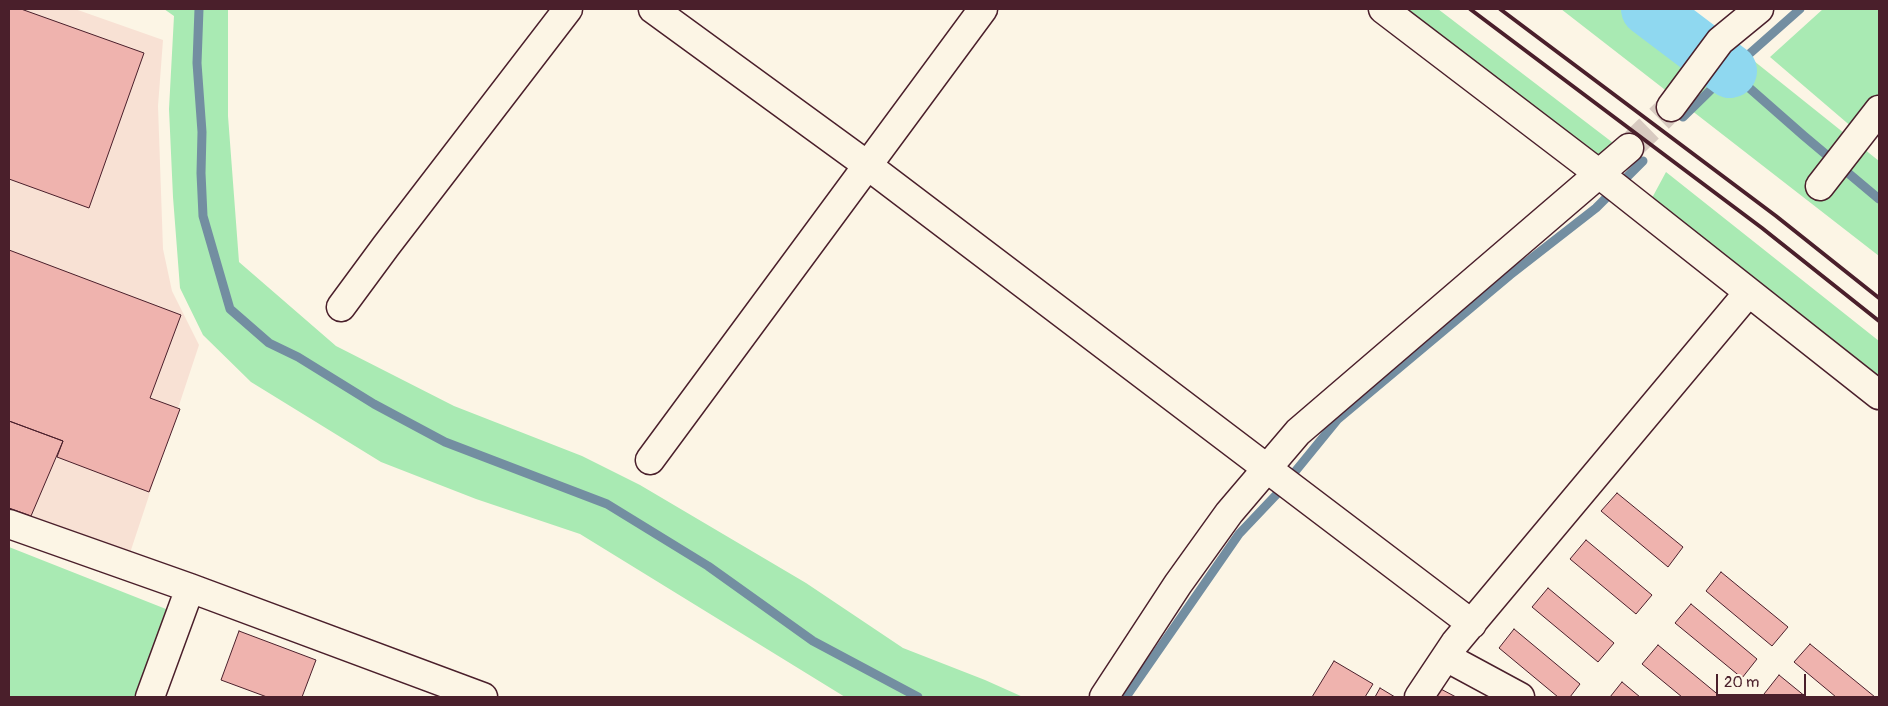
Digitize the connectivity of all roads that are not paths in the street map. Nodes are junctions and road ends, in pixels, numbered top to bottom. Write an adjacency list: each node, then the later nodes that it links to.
1 (568, 9): 13 (street)
2 (653, 9): 9 (street)
3 (983, 9): 9 (street)
4 (1383, 9): 10 (street)
5 (1759, 9): 6 (street)
6 (1671, 107)
7 (1879, 110): 11 (street)
8 (1629, 148): 10 (street)
9 (867, 165): 15 (street); 16 (street)
10 (1598, 173): 12 (street); 16 (street)
11 (1820, 186)
12 (1748, 292): 14 (street); 19 (street)
13 (341, 307)
14 (1879, 395)
15 (650, 460)
16 (1265, 468): 19 (street); 23 (street)
17 (9, 524): 18 (street)
18 (190, 588): 21 (street); 22 (street)
19 (1472, 624): 20 (street)
20 (1446, 657): 24 (street); 25 (street)
21 (150, 697)
22 (483, 697)
23 (1104, 697)
24 (1419, 697)
25 (1520, 697)

